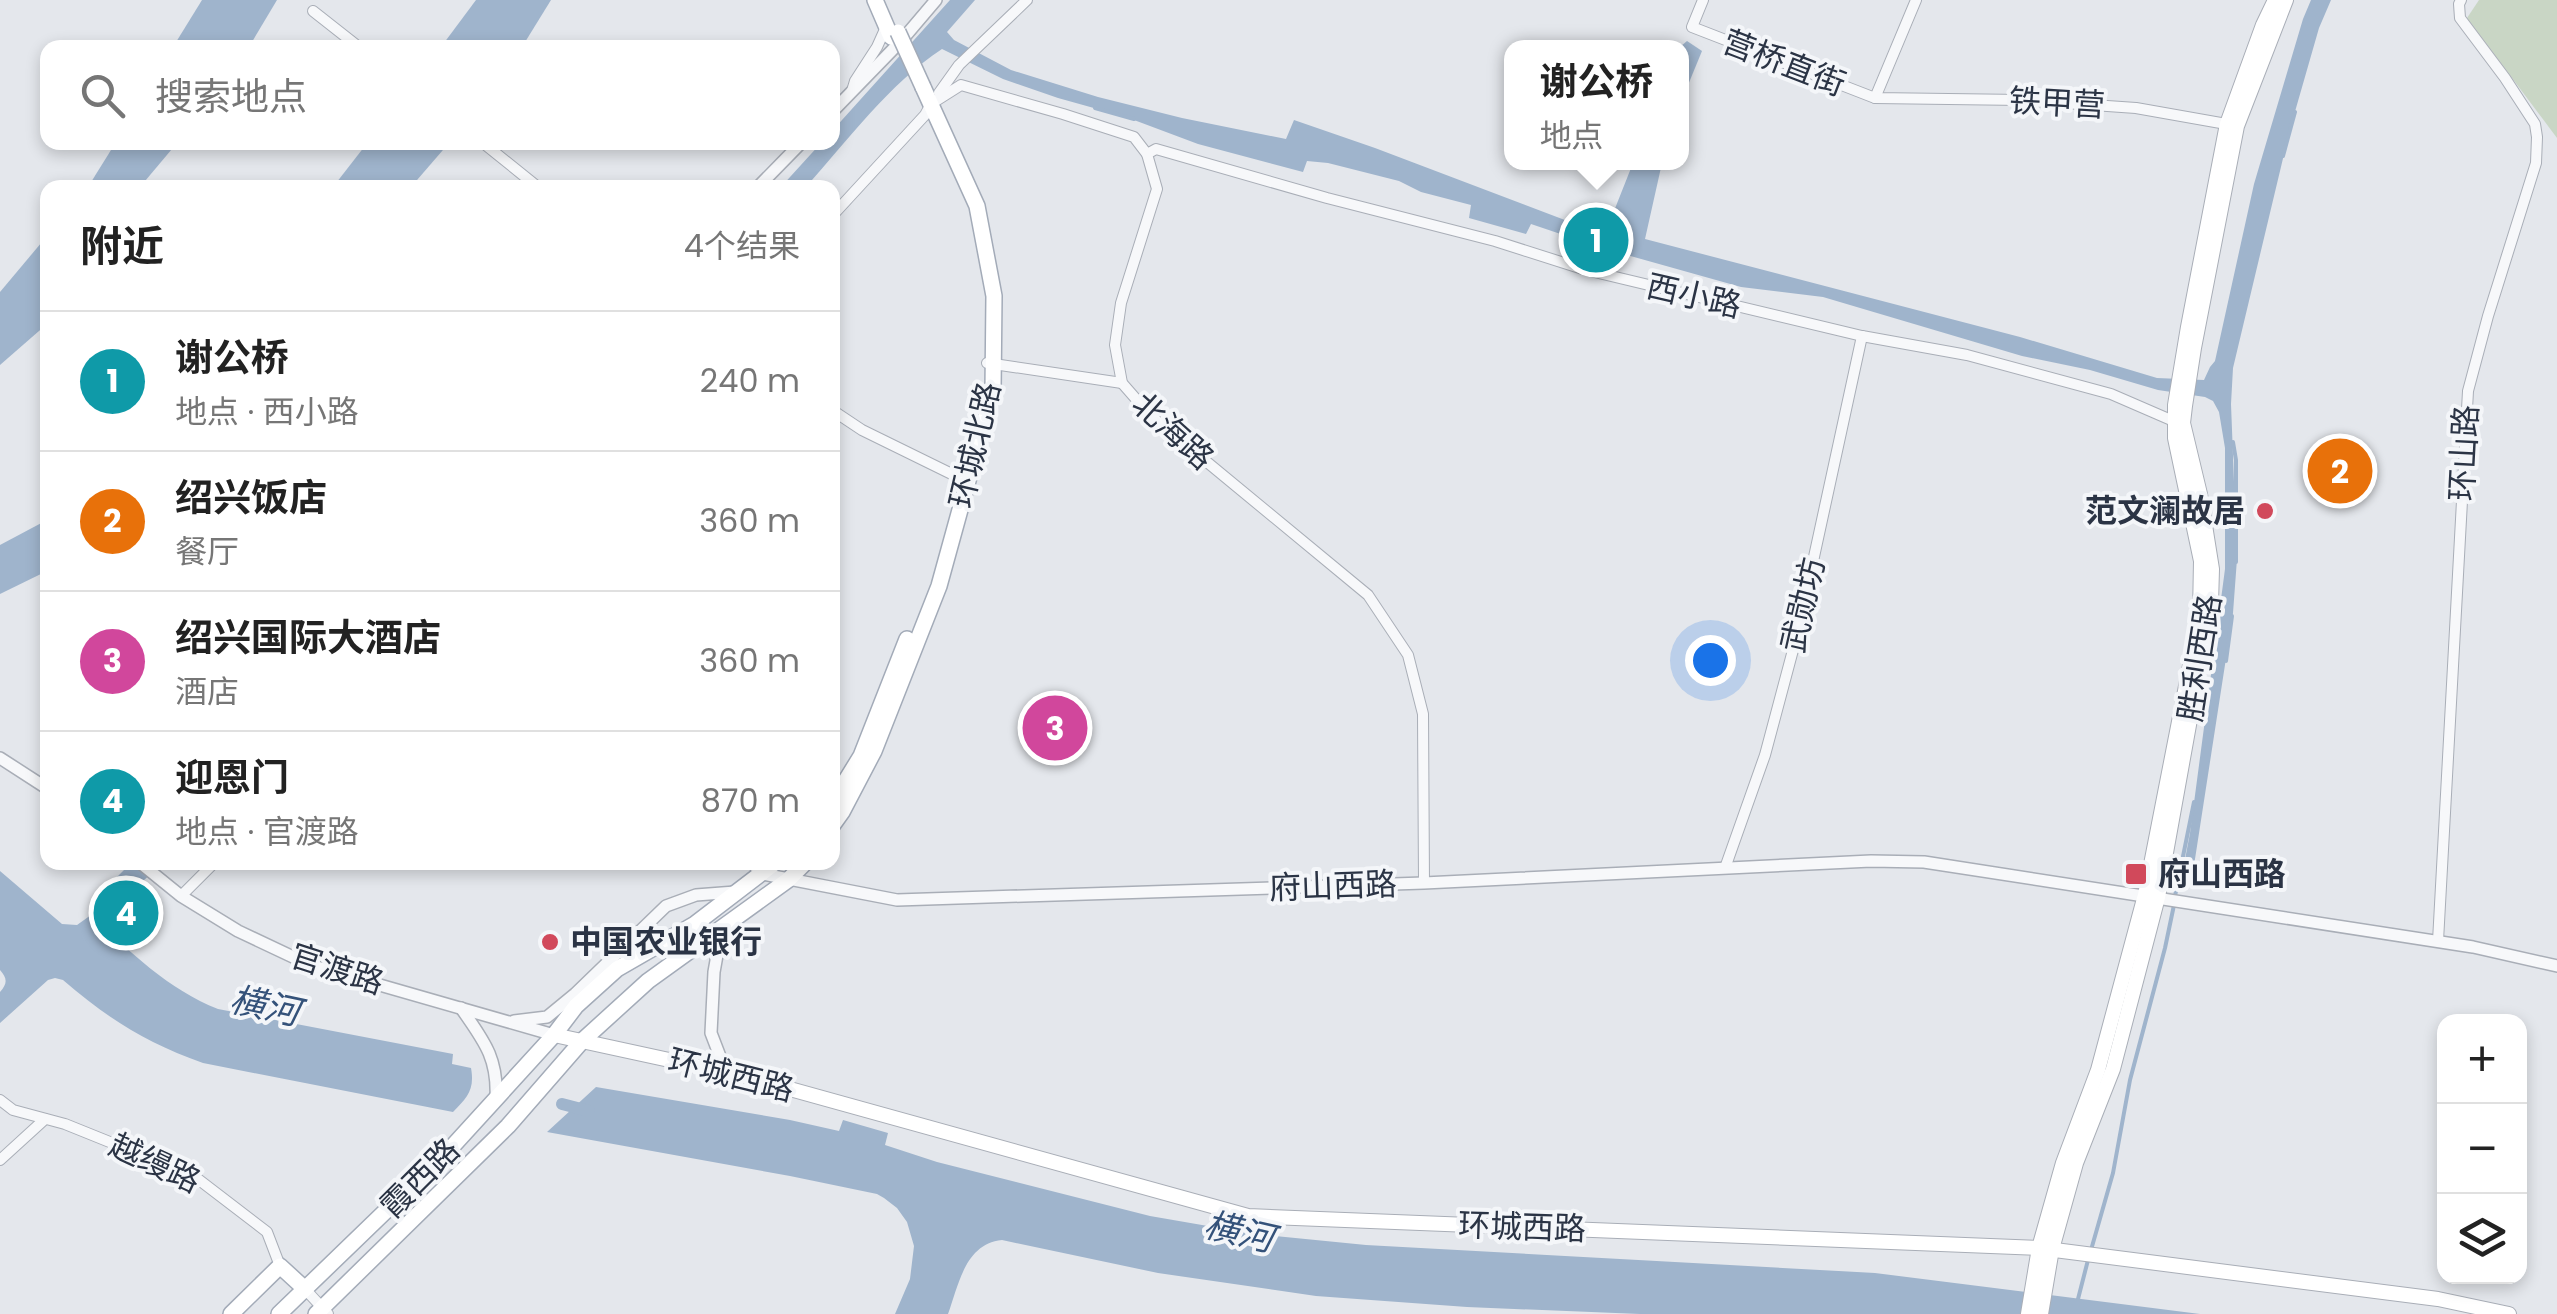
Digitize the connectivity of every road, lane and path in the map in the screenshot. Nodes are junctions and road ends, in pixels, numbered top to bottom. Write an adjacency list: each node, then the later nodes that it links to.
1 (874, 0): 11 (main road, 环城北路)
2 (885, 0): 11 (main road, 环城北路)
3 (936, 0): 13 (street)
4 (1027, 0): 16 (street)
5 (1703, 0): 14 (street, 营桥直街)
6 (1916, 0): 14 (street)
7 (2275, 0): 17 (main road, 胜利西路)
8 (2286, 0): 17 (main road, 胜利西路)
9 (2462, 0): 47 (street, 环山路)
10 (313, 11): 12 (street)
11 (892, 31): 13 (street); 16 (main road, 环城北路, bridge)
12 (350, 40)
13 (852, 92): 15 (street)
14 (1875, 98): 17 (street, 铁甲营)
15 (840, 104)
16 (928, 109): 20 (street); 23 (street); 25 (main road, 环城北路)
17 (2232, 125): 28 (main road, 胜利西路)
18 (492, 150): 21 (street)
19 (794, 150): 22 (street)
20 (1147, 154): 24 (street, 西小路); 26 (street, 北海路)
21 (529, 180)
22 (765, 180)
23 (840, 207)
24 (1862, 336): 28 (street, 西小路); 34 (street, 武勋坊)
25 (990, 363): 26 (street); 29 (main road, 环城北路)
26 (1122, 383): 42 (street, 北海路)
27 (840, 415): 29 (street)
28 (2179, 423): 45 (main road, 胜利西路)
29 (964, 481): 32 (main road, 环城北路); 33 (main road, 环城北路)
30 (0, 758): 31 (street)
31 (40, 783)
32 (840, 789)
33 (840, 815)
34 (1726, 868): 42 (street, 府山西路); 45 (street, 府山西路)
35 (149, 870): 44 (street, 官渡路)
36 (207, 870): 44 (street)
37 (759, 870): 40 (street)
38 (767, 870): 40 (main road)
39 (798, 870): 41 (main road)
40 (763, 874): 41 (street, 府山西路); 43 (main road)
41 (788, 880): 42 (street, 府山西路); 46 (main road)
42 (1424, 883)
43 (739, 892): 50 (street); 51 (main road)
44 (181, 896): 49 (street, 官渡路)
45 (2152, 896): 47 (street, 府山西路); 58 (main road, 胜利西路)
46 (722, 927): 52 (main road); 53 (street)
47 (2438, 941): 48 (street, 府山西路)
48 (2557, 966)
49 (461, 1008): 50 (street, 官渡路); 54 (street)
50 (510, 1022): 51 (street, 官渡路)
51 (554, 1035): 52 (main road, 环城西路); 54 (main road, 霞西路)
52 (582, 1041): 53 (main road, 环城西路); 61 (main road, 霞西路)
53 (726, 1072): 58 (main road, 环城西路)
54 (496, 1099): 60 (main road, 霞西路)
55 (0, 1100): 56 (street, 越缦路)
56 (44, 1118): 57 (street); 59 (street, 越缦路)
57 (0, 1160)
58 (2046, 1249): 64 (main road, 胜利西路); 65 (main road, 胜利西路); 66 (main road, 环城西路)
59 (280, 1266): 60 (main road); 62 (main road)
60 (305, 1289): 61 (street); 63 (main road, 霞西路)
61 (322, 1312)
62 (231, 1314)
63 (279, 1314)
64 (2028, 1314)
65 (2042, 1314)
66 (2509, 1314)

